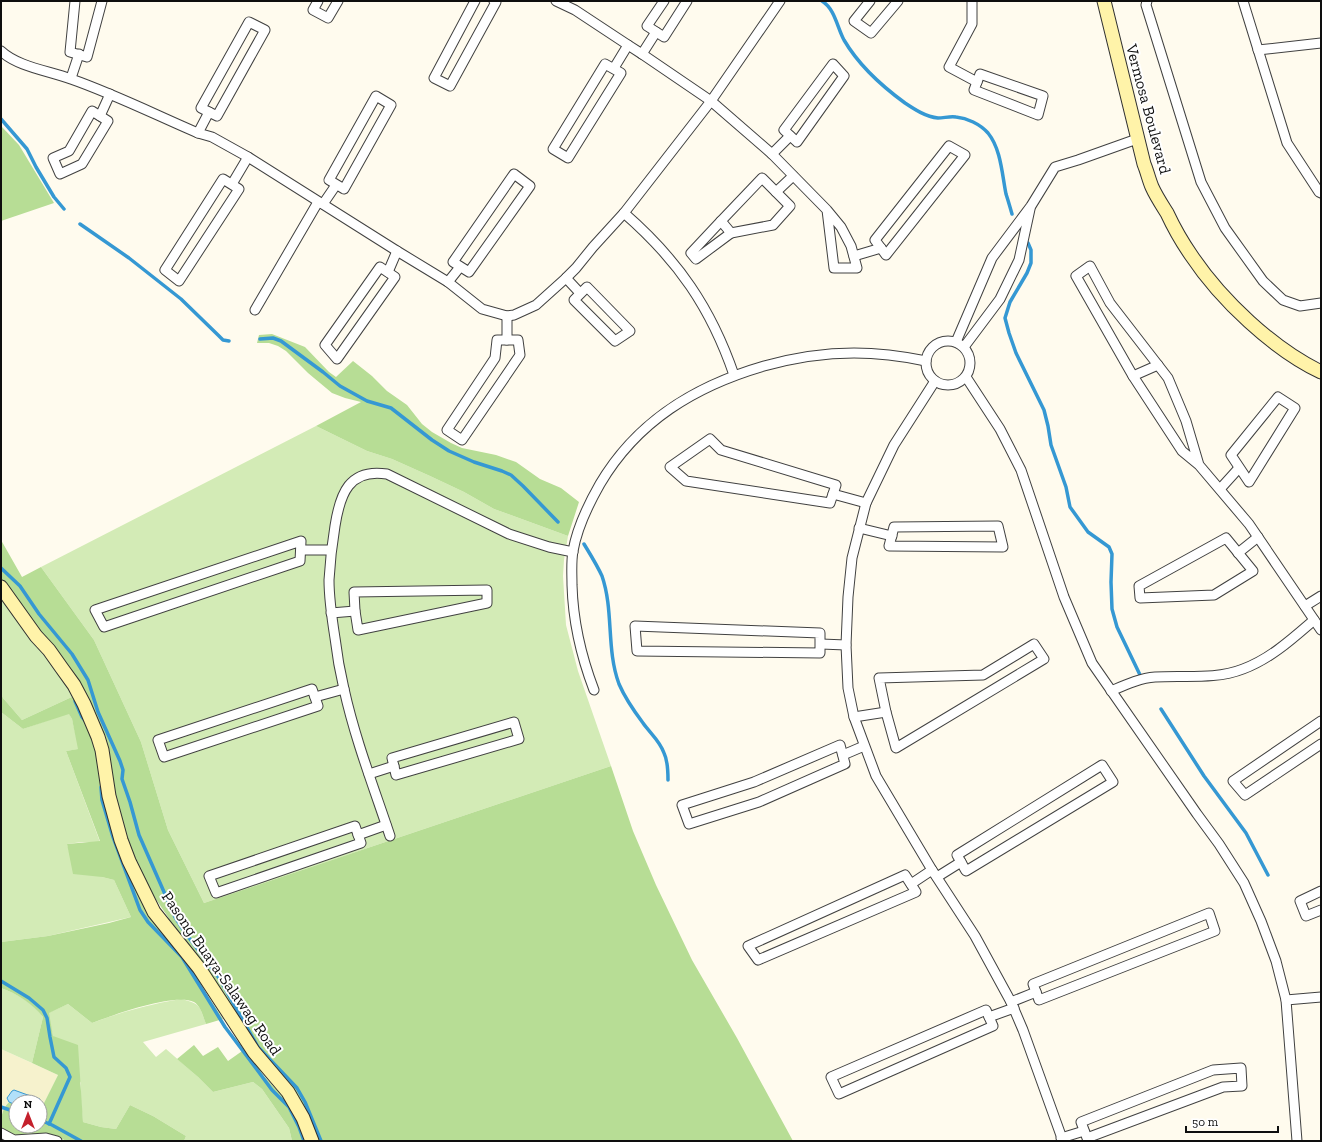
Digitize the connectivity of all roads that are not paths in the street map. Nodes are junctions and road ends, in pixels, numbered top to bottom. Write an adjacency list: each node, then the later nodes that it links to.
1 (75, 1): 22 (street)
2 (102, 1): 22 (street)
3 (318, 1): 4 (street)
4 (338, 1)
5 (475, 1): 6 (street)
6 (494, 1)
7 (556, 1): 19 (street)
8 (664, 1): 17 (street)
9 (687, 1): 17 (street)
10 (780, 1): 28 (street)
11 (870, 1): 12 (street)
12 (898, 1)
13 (972, 1): 26 (street)
14 (1104, 1): 33 (street, Vermosa Boulevard)
15 (1147, 1): 55 (street)
16 (1242, 1): 20 (street)
17 (656, 32): 23 (street)
18 (1321, 43): 20 (street)
19 (628, 45): 23 (street); 24 (street)
20 (1258, 50): 40 (street)
21 (1, 51): 25 (street)
22 (79, 54): 25 (street)
23 (642, 54): 28 (street)
24 (614, 68): 24 (street)
25 (71, 78): 27 (street)
26 (977, 82): 26 (street)
27 (110, 94): 30 (street); 31 (street)
28 (711, 101): 34 (street); 44 (street)
29 (208, 112): 29 (street); 31 (street)
30 (100, 116): 30 (street)
31 (198, 133): 35 (street)
32 (790, 136): 32 (street); 34 (street)
33 (1137, 139): 42 (street); 62 (street, Vermosa Boulevard)
34 (772, 154): 36 (street)
35 (248, 157): 37 (street); 41 (street)
36 (793, 176): 39 (street); 43 (street)
37 (232, 184): 37 (street)
38 (336, 185): 38 (street); 41 (street)
39 (776, 192): 45 (street); 46 (street)
40 (1321, 193)
41 (321, 203): 48 (street); 56 (street)
42 (1031, 206): 59 (street); 59 (street)
43 (827, 210): 49 (street); 49 (street)
44 (624, 213): 52 (street); 63 (street)
45 (721, 221): 46 (street); 46 (street)
46 (732, 233)
47 (881, 248): 47 (street); 49 (street)
48 (397, 252): 51 (street); 53 (street)
49 (854, 256)
50 (460, 267): 50 (street); 53 (street)
51 (388, 272): 51 (street)
52 (566, 278): 54 (street); 57 (street)
53 (448, 282): 57 (street)
54 (580, 293): 54 (street)
55 (1321, 303)
56 (255, 310)
57 (507, 316): 58 (street)
58 (507, 340): 58 (street)
59 (960, 345): 60 (street); 65 (street)
60 (926, 361): 63 (street); 66 (street)
61 (1158, 365): 64 (street); 64 (street); 67 (street)
62 (1321, 372)
63 (734, 375): 77 (street)
64 (1133, 376): 67 (street)
65 (966, 377): 66 (street); 90 (street)
66 (934, 381): 71 (street)
67 (1199, 465): 69 (street)
68 (1239, 468): 68 (street); 69 (street)
69 (1220, 489): 74 (street)
70 (833, 494): 70 (street); 71 (street)
71 (866, 503): 72 (street)
72 (859, 528): 73 (street); 87 (street)
73 (892, 536): 73 (street)
74 (1258, 537): 78 (street); 81 (street)
75 (301, 550): 75 (street); 76 (street)
76 (331, 550): 77 (street); 83 (street)
77 (573, 552): 89 (street)
78 (1238, 552): 78 (street)
79 (1, 587): 117 (street, Pasong Buaya-Salawag Road)
80 (1321, 596): 81 (street)
81 (1305, 606): 84 (street)
82 (355, 611): 82 (street); 83 (street)
83 (331, 613): 88 (street)
84 (1314, 620): 85 (street); 90 (street)
85 (1321, 630)
86 (821, 644): 86 (street); 87 (street)
87 (846, 645): 93 (street)
88 (344, 689): 91 (street); 99 (street)
89 (594, 690)
90 (1111, 691): 110 (street)
91 (315, 697): 91 (street)
92 (886, 712): 92 (street); 93 (street)
93 (854, 717): 96 (street)
94 (1321, 721): 95 (street)
95 (1321, 744)
96 (864, 746): 97 (street); 104 (street)
97 (843, 755): 97 (street)
98 (394, 766): 98 (street); 99 (street)
99 (369, 774): 100 (street)
100 (386, 825): 101 (street); 102 (street)
101 (358, 835): 101 (street)
102 (390, 836)
103 (961, 862): 103 (street); 104 (street)
104 (934, 874): 105 (street); 111 (street)
105 (911, 884): 105 (street)
106 (1321, 891): 107 (street)
107 (1321, 910)
108 (1036, 992): 108 (street); 111 (street)
109 (1321, 997): 110 (street)
110 (1286, 1000): 118 (street)
111 (1012, 1005): 112 (street); 115 (street)
112 (989, 1017): 112 (street)
113 (1084, 1131): 113 (street); 115 (street)
114 (1, 1133): 116 (street)
115 (1062, 1139)
116 (57, 1141)
117 (312, 1141)
118 (1298, 1141)

